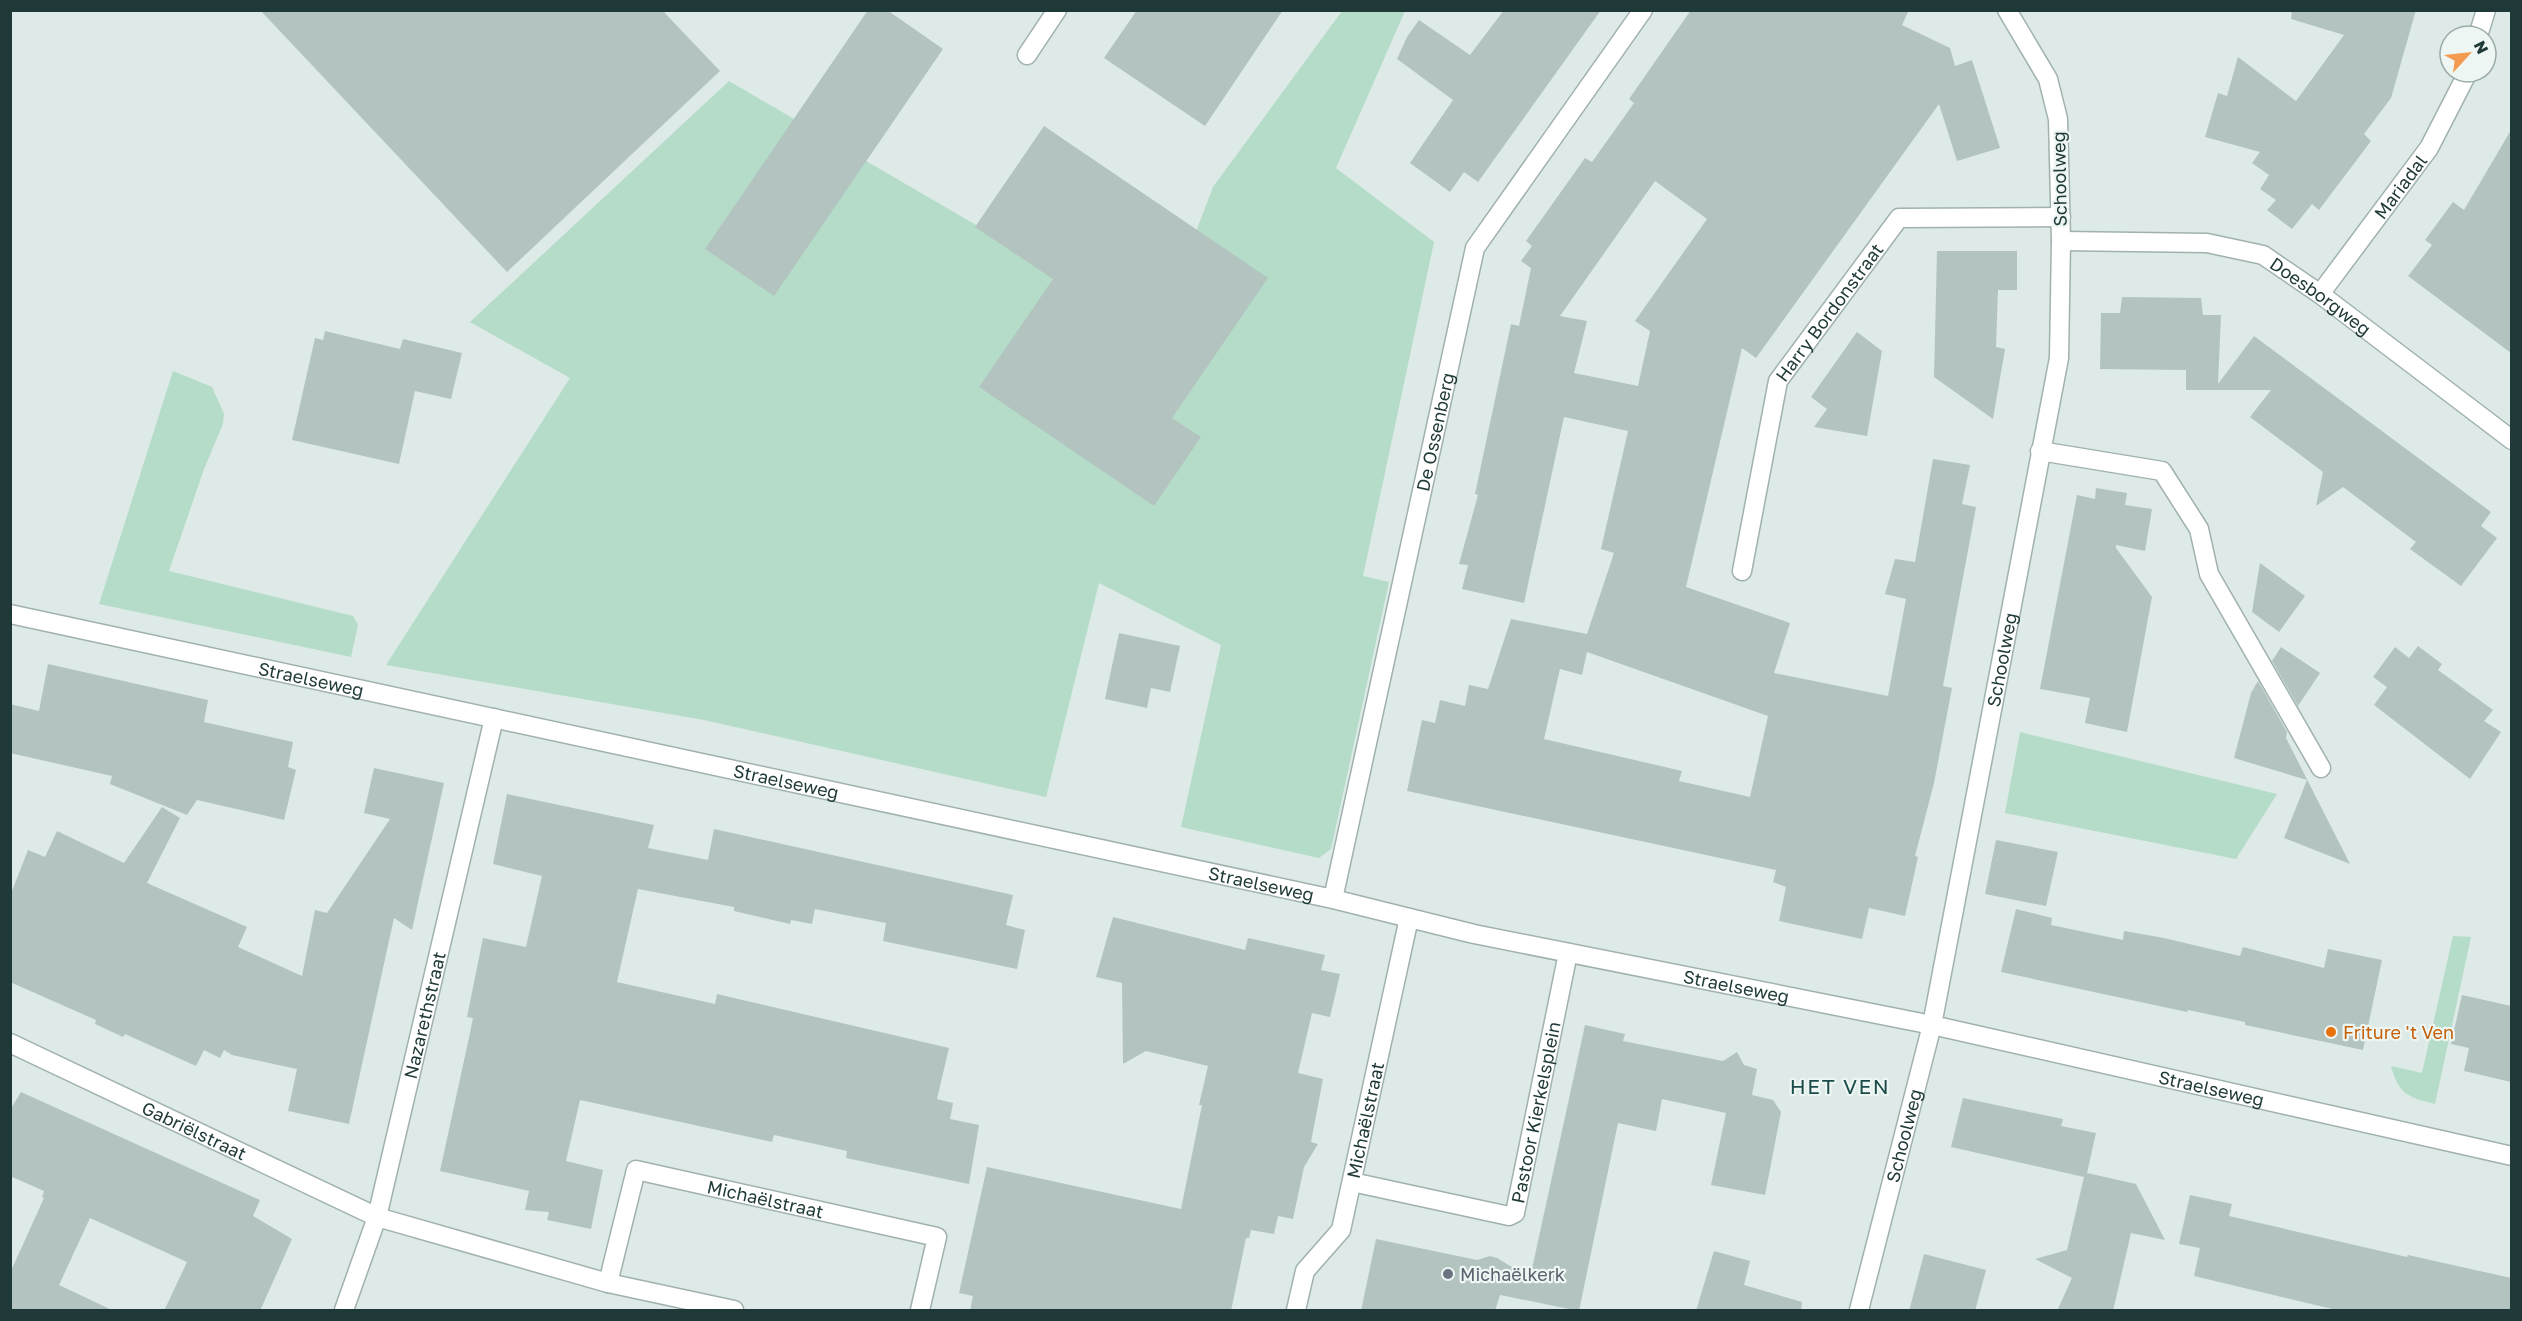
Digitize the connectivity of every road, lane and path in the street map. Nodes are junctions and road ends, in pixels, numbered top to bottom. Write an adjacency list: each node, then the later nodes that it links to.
1 (1057, 10): 4 (street)
2 (1643, 10): 15 (street, De Ossenberg)
3 (2007, 10): 6 (street, Schoolweg)
4 (1027, 55)
5 (2462, 84): 8 (street, Mariadal)
6 (2061, 217): 7 (street, Schoolweg); 11 (street, Harry Bordonstraat)
7 (2061, 241): 8 (street, Doesborgweg); 10 (street, Schoolweg)
8 (2320, 294): 9 (street, Doesborgweg)
9 (2511, 440)
10 (2040, 451): 14 (street); 18 (street, Schoolweg)
11 (1742, 571)
12 (10, 614): 13 (street, Straelseweg)
13 (494, 718): 15 (street, Straelseweg); 22 (street, Nazarethstraat)
14 (2321, 768)
15 (1333, 899): 16 (street, Straelseweg)
16 (1409, 918): 17 (street, Straelseweg); 21 (street, Michaëlstraat)
17 (1568, 953): 18 (street, Straelseweg); 21 (street, Pastoor Kierkelsplein)
18 (1932, 1025): 20 (street, Straelseweg); 28 (street, Schoolweg)
19 (10, 1043): 22 (street, Gabriëlstraat)
20 (2511, 1156)
21 (1352, 1182): 27 (street, Michaëlstraat)
22 (377, 1216): 23 (street); 24 (street, Nazarethstraat)
23 (608, 1283): 25 (street); 26 (street, Michaëlstraat)
24 (344, 1311)
25 (734, 1311)
26 (920, 1311)
27 (1296, 1311)
28 (1858, 1311)

